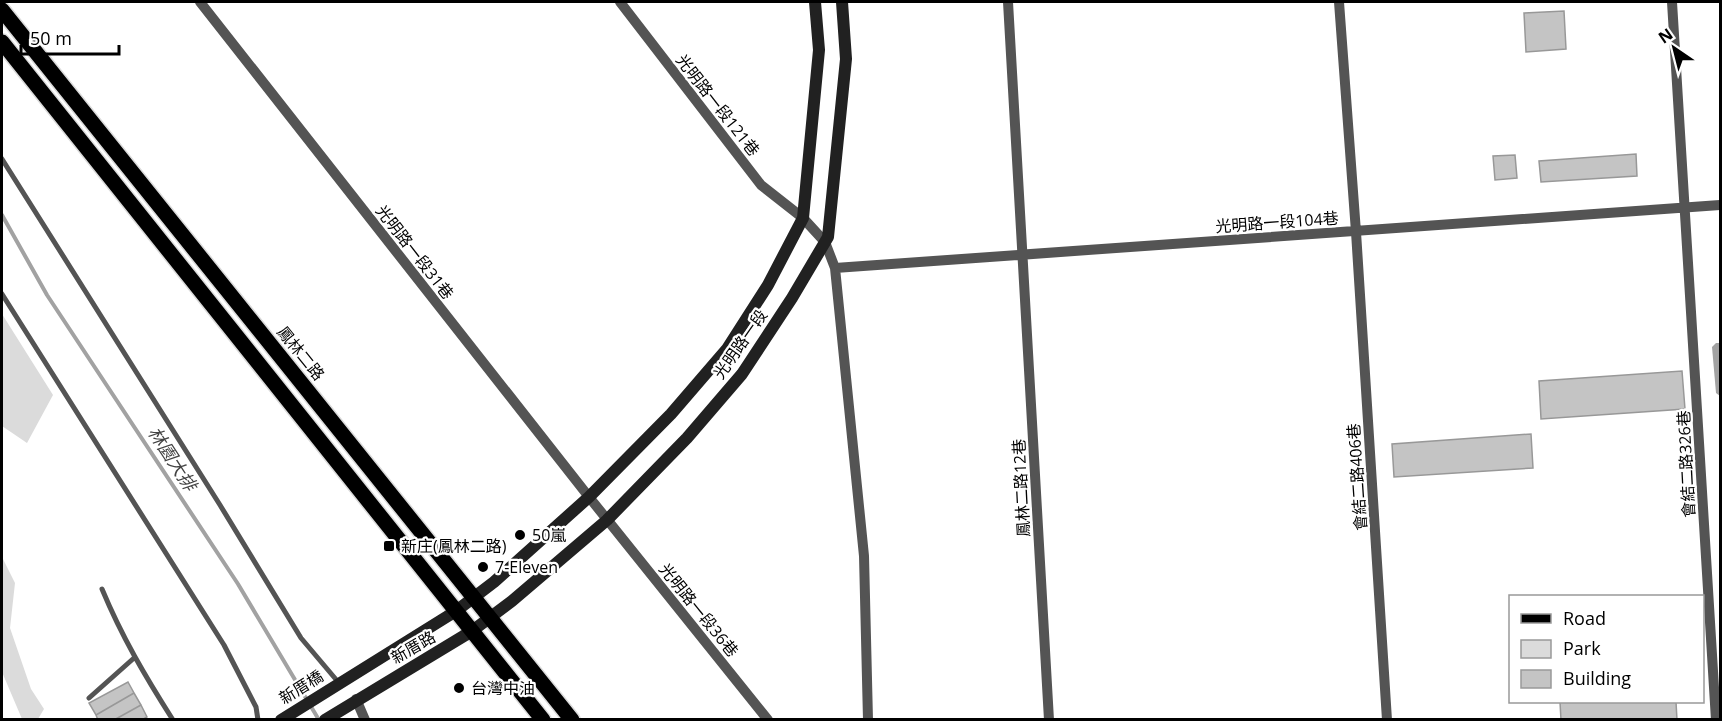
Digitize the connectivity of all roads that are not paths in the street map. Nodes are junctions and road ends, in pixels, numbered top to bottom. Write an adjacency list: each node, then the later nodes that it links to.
1 (200, 2): 19 (street, 光明路一段31巷)
2 (620, 2): 13 (street, 光明路一段121巷)
3 (814, 2): 13 (street, 光明路一段)
4 (842, 2): 15 (street, 光明路一段)
5 (1008, 2): 16 (street, 鳳林二路12巷)
6 (1340, 2): 14 (street, 會結二路406巷)
7 (1672, 2): 12 (street, 會結二路326巷)
8 (2, 10): 22 (main road, 鳳林二路)
9 (2, 42): 23 (main road)
10 (2, 159): 27 (lane)
11 (1720, 205): 12 (street, 光明路一段104巷)
12 (1685, 208): 14 (street, 光明路一段104巷); 41 (street, 會結二路326巷)
13 (802, 218): 15 (street, 光明路一段121巷); 19 (street, 光明路一段)
14 (1356, 232): 16 (street, 光明路一段104巷); 40 (street, 會結二路406巷)
15 (825, 242): 17 (street); 20 (street, 光明路一段)
16 (1023, 255): 17 (street, 光明路一段104巷); 39 (street, 鳳林二路12巷)
17 (835, 268): 38 (street)
18 (2, 294): 31 (lane)
19 (588, 497): 20 (street, 光明路一段31巷); 22 (street, 光明路一段)
20 (607, 520): 24 (street, 光明路一段); 37 (street, 光明路一段36巷)
21 (102, 589): 26 (lane)
22 (474, 597): 23 (street, 新厝路); 24 (main road, 鳳林二路)
23 (456, 611): 25 (main road); 27 (street, 新厝路)
24 (490, 617): 25 (street, 新厝路); 36 (main road, 鳳林二路)
25 (472, 632): 29 (street, 新厝路); 35 (main road)
26 (135, 658): 28 (lane); 30 (lane)
27 (339, 683): 32 (street, 新厝橋)
28 (89, 698)
29 (354, 701): 33 (street); 34 (street)
30 (173, 720)
31 (258, 720)
32 (281, 720)
33 (325, 720)
34 (365, 720)
35 (543, 720)
36 (572, 720)
37 (768, 720)
38 (868, 720)
39 (1050, 720)
40 (1387, 720)
41 (1716, 720)

